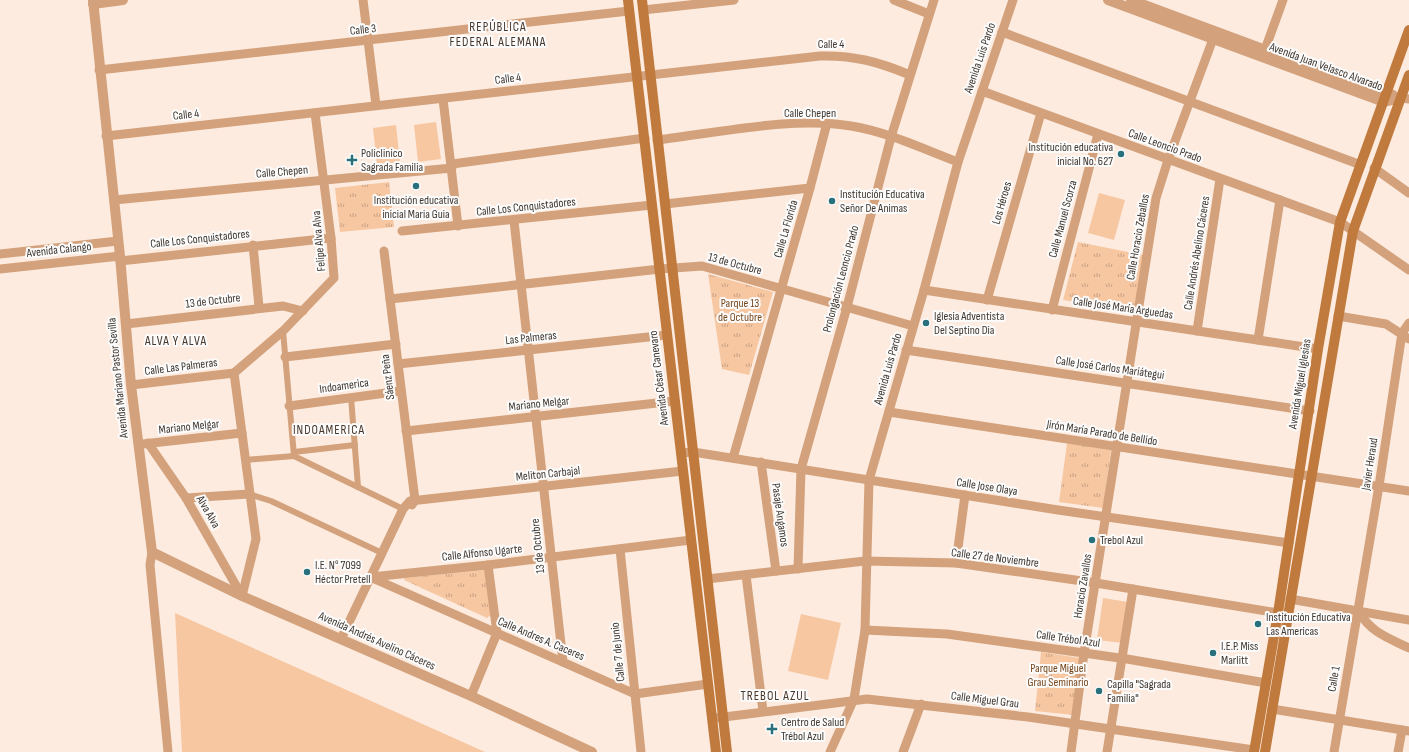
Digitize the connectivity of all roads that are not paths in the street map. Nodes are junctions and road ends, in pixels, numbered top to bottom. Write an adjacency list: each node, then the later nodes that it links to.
1 (123, 0): 11 (street)
2 (363, 0): 18 (street)
3 (628, 0): 13 (main road, Avenida César Canevaro)
4 (734, 0): 12 (street)
5 (894, 0): 14 (street)
6 (934, 0): 14 (street, Prolongación Leoncio Prado)
7 (1013, 0): 16 (street, Avenida Luis Pardo)
8 (1108, 0): 17 (street, Avenida Juan Velasco Alvarado)
9 (1131, 0): 19 (street, Avenida Juan Velasco Alvarado)
10 (1283, 0): 19 (street)
11 (93, 2): 20 (street, Avenida Mariano Pastor Sevilla)
12 (642, 5): 21 (main road, Avenida César Canevaro)
13 (629, 11): 18 (street, Calle 3); 24 (main road, Avenida César Canevaro)
14 (929, 14): 22 (street, Prolongación Leoncio Prado)
15 (1409, 30): 26 (main road, Avenida Miguel Iglesias)
16 (1002, 32): 25 (street, Avenida Luis Pardo); 29 (street)
17 (1214, 39): 19 (street, Avenida Juan Velasco Alvarado); 29 (street, Calle Horacio Zeballos)
18 (368, 42): 20 (street, Calle 3); 31 (street)
19 (1263, 53): 26 (street, Avenida Juan Velasco Alvarado); 30 (street, Avenida Juan Velasco Alvarado)
20 (99, 70): 36 (street, Avenida Mariano Pastor Sevilla)
21 (650, 74): 22 (street, Calle 4); 24 (street, Calle 4); 39 (main road, Avenida César Canevaro)
22 (910, 75): 37 (street, Prolongación Leoncio Prado)
23 (1409, 75): 28 (main road)
24 (637, 77): 27 (street, Calle 4); 38 (main road, Avenida César Canevaro)
25 (982, 91): 33 (street, Calle Leoncio Prado); 41 (street, Avenida Luis Pardo)
26 (1386, 92): 28 (street, Avenida Juan Velasco Alvarado); 30 (main road, Avenida Miguel Iglesias)
27 (443, 99): 31 (street, Calle 4); 43 (street)
28 (1405, 99): 30 (street, Avenida Juan Velasco Alvarado); 44 (main road)
29 (1190, 102): 40 (street, Calle Horacio Zeballos); 42 (street)
30 (1384, 102): 42 (main road, Avenida Miguel Iglesias)
31 (376, 105): 32 (street, Calle 4)
32 (315, 113): 36 (street, Calle 4); 46 (street, Felipe Alva Alva)
33 (1041, 113): 35 (street, Calle Leoncio Prado); 72 (street, Los Héroes)
34 (827, 123): 37 (street, Calle Chepen); 39 (street, Calle Chepen); 47 (street, Calle La Florida)
35 (1098, 134): 40 (street, Calle Leoncio Prado); 75 (street, Calle Manuel Scorza)
36 (106, 136): 49 (street, Avenida Mariano Pastor Sevilla)
37 (891, 137): 41 (street, Calle Chepen); 73 (street, Prolongación Leoncio Prado)
38 (645, 138): 43 (street, Calle Chepen); 52 (main road, Avenida César Canevaro)
39 (657, 140): 51 (main road, Avenida César Canevaro)
40 (1168, 160): 45 (street, Calle Leoncio Prado); 78 (street, Calle Horacio Zeballos)
41 (958, 162): 70 (street, Avenida Luis Pardo)
42 (1361, 165): 54 (main road, Avenida Miguel Iglesias)
43 (452, 166): 46 (street, Calle Chepen); 55 (street)
44 (1374, 168): 48 (street); 57 (main road)
45 (1220, 179): 50 (street, Calle Leoncio Prado); 83 (street, Calle Andrés Abelino Cáceres)
46 (324, 180): 49 (street, Calle Chepen); 58 (street, Felipe Alva Alva)
47 (810, 188): 51 (street); 69 (street, Calle La Florida)
48 (1409, 192)
49 (114, 200): 59 (street, Avenida Mariano Pastor Sevilla)
50 (1280, 200): 54 (street, Calle Leoncio Prado); 86 (street)
51 (665, 204): 64 (main road, Avenida César Canevaro)
52 (652, 205): 53 (street, Calle Los Conquistadores); 66 (main road, Avenida César Canevaro)
53 (514, 221): 55 (street, Calle Los Conquistadores); 68 (street, 13 de Octubre)
54 (1340, 222): 57 (street); 88 (main road, Avenida Miguel Iglesias)
55 (458, 226): 56 (street, Calle Los Conquistadores)
56 (402, 231)
57 (1353, 231): 67 (street); 77 (main road)
58 (331, 238): 60 (street, Calle Los Conquistadores); 76 (street, Felipe Alva Alva)
59 (118, 241): 62 (street, Avenida Calango); 63 (street, Avenida Mariano Pastor Sevilla)
60 (253, 245): 63 (street, Calle Los Conquistadores); 74 (street)
61 (384, 251): 71 (street, Sáenz Peña)
62 (0, 254)
63 (120, 258): 65 (street, Avenida Calango); 80 (street, Avenida Mariano Pastor Sevilla)
64 (672, 268): 66 (street, 13 de Octubre); 69 (street, 13 de Octubre); 108 (main road, Avenida César Canevaro)
65 (0, 269)
66 (660, 269): 68 (street, 13 de Octubre); 84 (main road, Avenida César Canevaro)
67 (1409, 270)
68 (522, 285): 71 (street, 13 de Octubre); 90 (street, 13 de Octubre)
69 (781, 289): 73 (street, 13 de Octubre); 111 (street, Calle La Florida)
70 (924, 290): 72 (street, Calle José María Arguedas); 81 (street, Avenida Luis Pardo)
71 (390, 299): 87 (street, Sáenz Peña)
72 (987, 300): 75 (street, Calle José María Arguedas)
73 (847, 307): 81 (street, 13 de Octubre); 114 (street, Prolongación Leoncio Prado)
74 (259, 308): 76 (street, 13 de Octubre); 80 (street, 13 de Octubre)
75 (1052, 310): 78 (street, Calle José María Arguedas)
76 (303, 311): 82 (street, Felipe Alva Alva)
77 (1338, 316): 85 (street); 117 (main road)
78 (1136, 322): 83 (street, Calle José María Arguedas); 94 (street, Calle Horacio Zeballos)
79 (1409, 323): 85 (street, Javier Heraud)
80 (126, 324): 95 (street, Avenida Mariano Pastor Sevilla)
81 (913, 326): 89 (street, Avenida Luis Pardo)
82 (282, 330): 91 (street); 93 (street, Felipe Alva Alva)
83 (1197, 331): 86 (street, Calle José María Arguedas)
84 (667, 335): 90 (street, Las Palmeras); 98 (main road, Avenida César Canevaro)
85 (1406, 336): 119 (street, Javier Heraud)
86 (1258, 340): 88 (street, Calle José María Arguedas)
87 (396, 344): 91 (street); 92 (street, Sáenz Peña)
88 (1318, 349): 100 (main road, Avenida Miguel Iglesias)
89 (906, 350): 94 (street, Calle José Carlos Mariátegui); 101 (street, Avenida Luis Pardo)
90 (529, 351): 92 (street, Las Palmeras); 102 (street, 13 de Octubre)
91 (285, 357): 99 (street)
92 (398, 364): 96 (street, Sáenz Peña)
93 (234, 373): 95 (street, Calle Las Palmeras); 104 (street)
94 (1127, 383): 100 (street, Calle José Carlos Mariátegui); 107 (street, Calle Horacio Zeballos)
95 (131, 385): 105 (street, Avenida Mariano Pastor Sevilla)
96 (401, 391): 97 (street, Indoamerica); 103 (street, Sáenz Peña)
97 (351, 398): 99 (street, Indoamerica); 106 (street)
98 (675, 401): 102 (street, Mariano Melgar); 109 (main road, Avenida César Canevaro)
99 (290, 406): 110 (street)
100 (1310, 410): 116 (main road, Avenida Miguel Iglesias)
101 (889, 412): 107 (street, Jirón María Parado de Bellido); 118 (street, Avenida Luis Pardo)
102 (535, 417): 103 (street, Mariano Melgar); 121 (street, 13 de Octubre)
103 (406, 431): 126 (street, Sáenz Peña)
104 (242, 433): 105 (street, Mariano Melgar); 112 (street)
105 (143, 444): 125 (street, Alva Alva); 133 (street, Avenida Mariano Pastor Sevilla)
106 (354, 445): 110 (street); 120 (street)
107 (1117, 448): 116 (street, Jirón María Parado de Bellido); 128 (street, Horacio Zavallos)
108 (693, 452): 109 (street, Calle Jose Olaya); 111 (street, Calle Jose Olaya); 143 (main road, Avenida César Canevaro)
109 (681, 453): 115 (main road, Avenida César Canevaro)
110 (294, 454): 112 (street); 120 (street)
111 (733, 458): 113 (street, Calle Jose Olaya)
112 (245, 460): 123 (street)
113 (761, 462): 114 (street, Calle Jose Olaya); 140 (street, Pasaje Angamos)
114 (801, 469): 118 (street, Calle Jose Olaya); 139 (street, Prolongación Leoncio Prado)
115 (683, 471): 121 (street, Meliton Carbajal); 130 (main road, Avenida César Canevaro)
116 (1300, 474): 117 (street, Jirón María Parado de Bellido); 131 (main road, Avenida Miguel Iglesias)
117 (1312, 475): 119 (street, Jirón María Parado de Bellido); 147 (main road)
118 (869, 480): 124 (street, Calle Jose Olaya); 136 (street, Avenida Luis Pardo)
119 (1379, 486): 122 (street, Jirón María Parado de Bellido); 148 (street, Javier Heraud)
120 (358, 487): 127 (street)
121 (544, 487): 126 (street, Meliton Carbajal); 135 (street, 13 de Octubre)
122 (1409, 491)
123 (249, 494): 125 (street); 134 (street); 146 (street)
124 (965, 495): 128 (street, Calle Jose Olaya); 137 (street)
125 (186, 498): 146 (street, Alva Alva)
126 (415, 500): 127 (street); 129 (street)
127 (403, 509): 129 (street)
128 (1107, 517): 131 (street, Calle Jose Olaya); 144 (street, Horacio Zavallos)
129 (393, 531): 134 (street)
130 (691, 540): 132 (street, Calle Alfonso Ugarte); 159 (main road, Avenida César Canevaro)
131 (1289, 543): 149 (main road, Avenida Miguel Iglesias)
132 (620, 549): 135 (street, Calle Alfonso Ugarte); 160 (street, Calle 7 de Junio)
133 (152, 552): 146 (street, Avenida Andrés Avelino Cáceres); 173 (street, Avenida Mariano Pastor Sevilla)
134 (382, 553): 142 (street)
135 (551, 557): 138 (street, Calle Alfonso Ugarte); 157 (street, 13 de Octubre)
136 (865, 561): 137 (street, Calle 27 de Noviembre); 139 (street, Calle 27 de Noviembre); 151 (street, Avenida Luis Pardo)
137 (956, 564): 144 (street, Calle 27 de Noviembre)
138 (488, 565): 142 (street, Calle Alfonso Ugarte); 152 (street)
139 (798, 568): 140 (street, Calle 27 de Noviembre)
140 (776, 571): 141 (street, Calle 27 de Noviembre)
141 (746, 575): 143 (street, Calle 27 de Noviembre); 165 (street)
142 (370, 577): 152 (street, Calle Andres A. Caceres); 153 (street)
143 (707, 579): 166 (main road, Avenida César Canevaro)
144 (1096, 583): 145 (street, Calle 27 de Noviembre); 155 (street, Horacio Zavallos)
145 (1133, 589): 149 (street, Calle 27 de Noviembre); 156 (street)
146 (242, 596): 153 (street, Avenida Andrés Avelino Cáceres)
147 (1290, 599): 148 (street); 164 (main road)
148 (1358, 611): 150 (street); 154 (street); 168 (street, Calle 1)
149 (1278, 613): 158 (main road, Avenida Miguel Iglesias)
150 (1409, 620)
151 (865, 630): 155 (street, Calle Trébol Azul); 162 (street, Avenida Luis Pardo)
152 (497, 633): 157 (street, Calle Andres A. Caceres); 161 (street)
153 (341, 639): 161 (street, Avenida Andrés Avelino Cáceres)
154 (1409, 648)
155 (1084, 653): 156 (street, Calle Trébol Azul); 169 (street, Horacio Zavallos)
156 (1123, 659): 158 (street, Calle Trébol Azul); 170 (street)
157 (562, 662): 160 (street, Calle Andres A. Caceres)
158 (1266, 683): 172 (main road, Avenida Miguel Iglesias)
159 (708, 684): 160 (street); 167 (main road, Avenida César Canevaro)
160 (635, 694): 175 (street, Calle 7 de Junio)
161 (471, 696): 174 (street, Avenida Andrés Avelino Cáceres)
162 (854, 699): 163 (street, Calle Miguel Grau); 165 (street, Calle Miguel Grau); 178 (street, Avenida Luis Pardo)
163 (921, 704): 169 (street, Calle Miguel Grau); 179 (street)
164 (1272, 709): 168 (street); 182 (main road)
165 (763, 711): 166 (street, Calle Miguel Grau)
166 (723, 717): 167 (street, Calle Miguel Grau); 177 (main road, Avenida César Canevaro)
167 (712, 719): 176 (main road, Avenida César Canevaro)
168 (1339, 719): 171 (street); 183 (street, Calle 1)
169 (1074, 724): 170 (street, Calle Miguel Grau); 180 (street, Horacio Zavallos)
170 (1111, 729): 172 (street, Calle Miguel Grau); 181 (street)
171 (1405, 730): 184 (street)
172 (1254, 751)
173 (168, 752)
174 (592, 752)
175 (641, 752)
176 (716, 752)
177 (727, 752)
178 (830, 752)
179 (904, 752)
180 (1071, 752)
181 (1107, 752)
182 (1264, 752)
183 (1334, 752)
184 (1398, 752)

